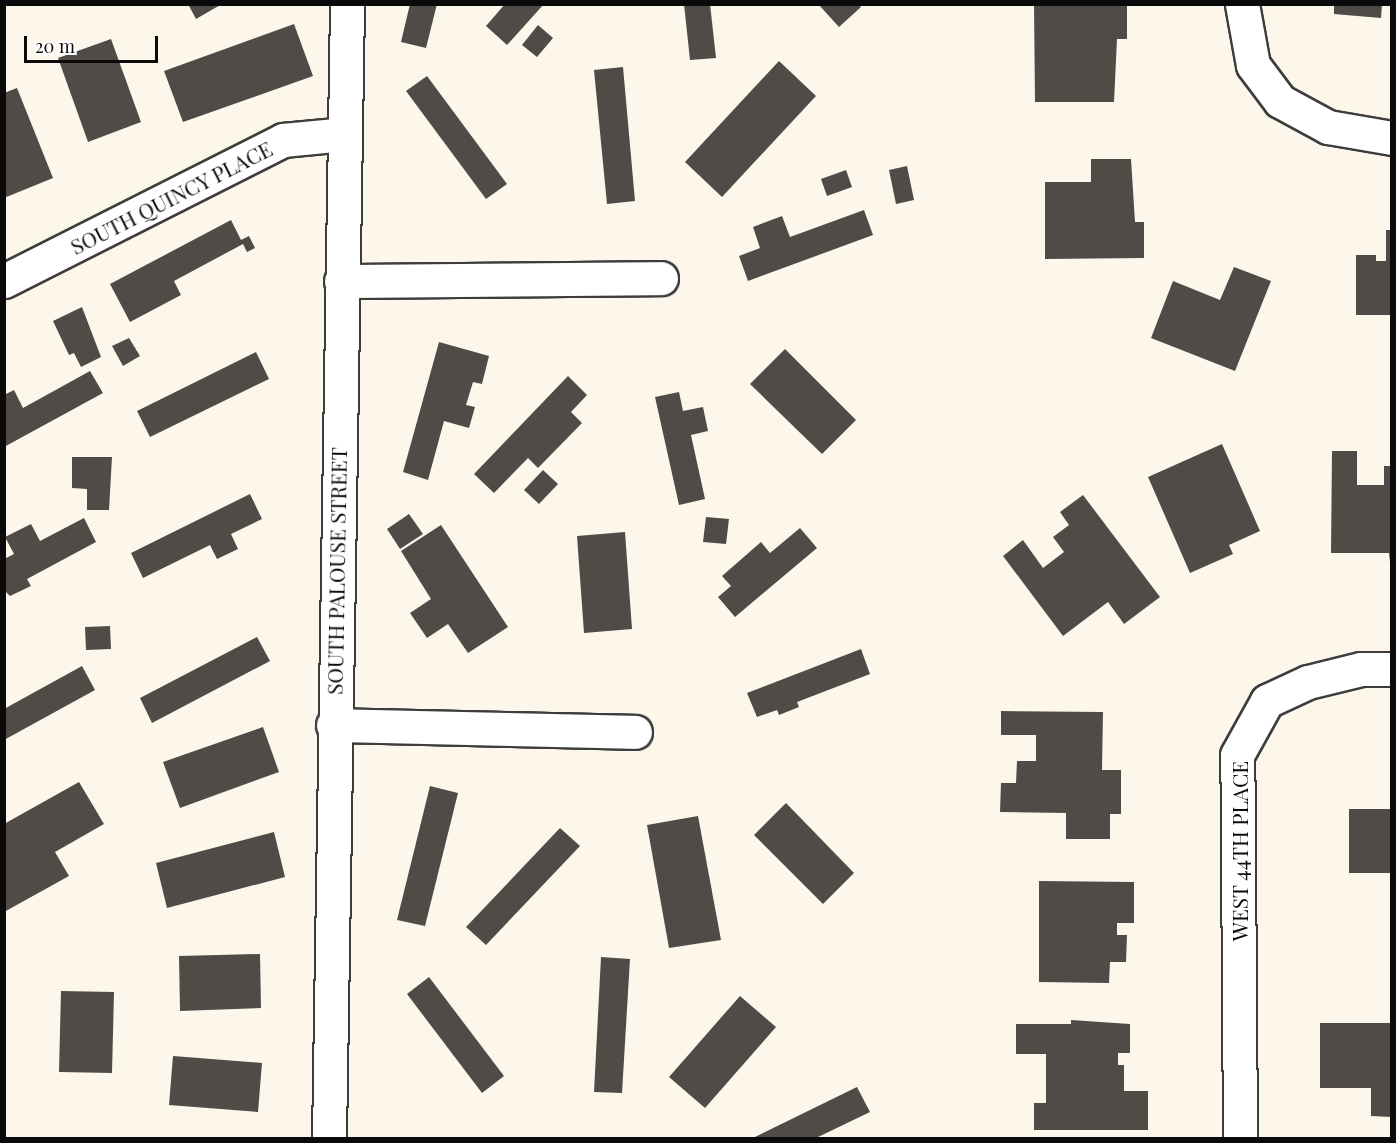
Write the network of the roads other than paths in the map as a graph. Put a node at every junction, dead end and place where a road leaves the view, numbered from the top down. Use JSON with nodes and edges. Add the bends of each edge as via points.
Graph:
{"nodes":[{"id":1,"x":347,"y":4,"type":"edge"},
{"id":2,"x":1242,"y":4,"type":"edge"},
{"id":3,"x":344,"y":134,"type":"junction"},
{"id":4,"x":1392,"y":138,"type":"edge"},
{"id":5,"x":661,"y":278,"type":"dead end"},
{"id":6,"x":4,"y":281,"type":"edge"},
{"id":7,"x":341,"y":281,"type":"junction"},
{"id":8,"x":1392,"y":669,"type":"edge"},
{"id":9,"x":333,"y":725,"type":"junction"},
{"id":10,"x":635,"y":732,"type":"dead end"},
{"id":11,"x":329,"y":1138,"type":"edge"},
{"id":12,"x":1240,"y":1138,"type":"edge"}],
"edges":[{"from":1,"to":3,"type":"street","name":"SOUTH PALOUSE STREET"},
{"from":2,"to":4,"type":"street","via":[[1253,65],[1280,101],[1328,127]]},
{"from":3,"to":6,"type":"street","name":"SOUTH QUINCY PLACE","via":[[284,140]]},
{"from":3,"to":7,"type":"street","name":"SOUTH PALOUSE STREET"},
{"from":5,"to":7,"type":"street"},
{"from":7,"to":9,"type":"street","name":"SOUTH PALOUSE STREET"},
{"from":8,"to":12,"type":"street","name":"WEST 44TH PLACE","via":[[1361,669],[1308,682],[1267,701],[1237,755]]},
{"from":9,"to":10,"type":"street"},
{"from":9,"to":11,"type":"street","name":"SOUTH PALOUSE STREET"}]}
